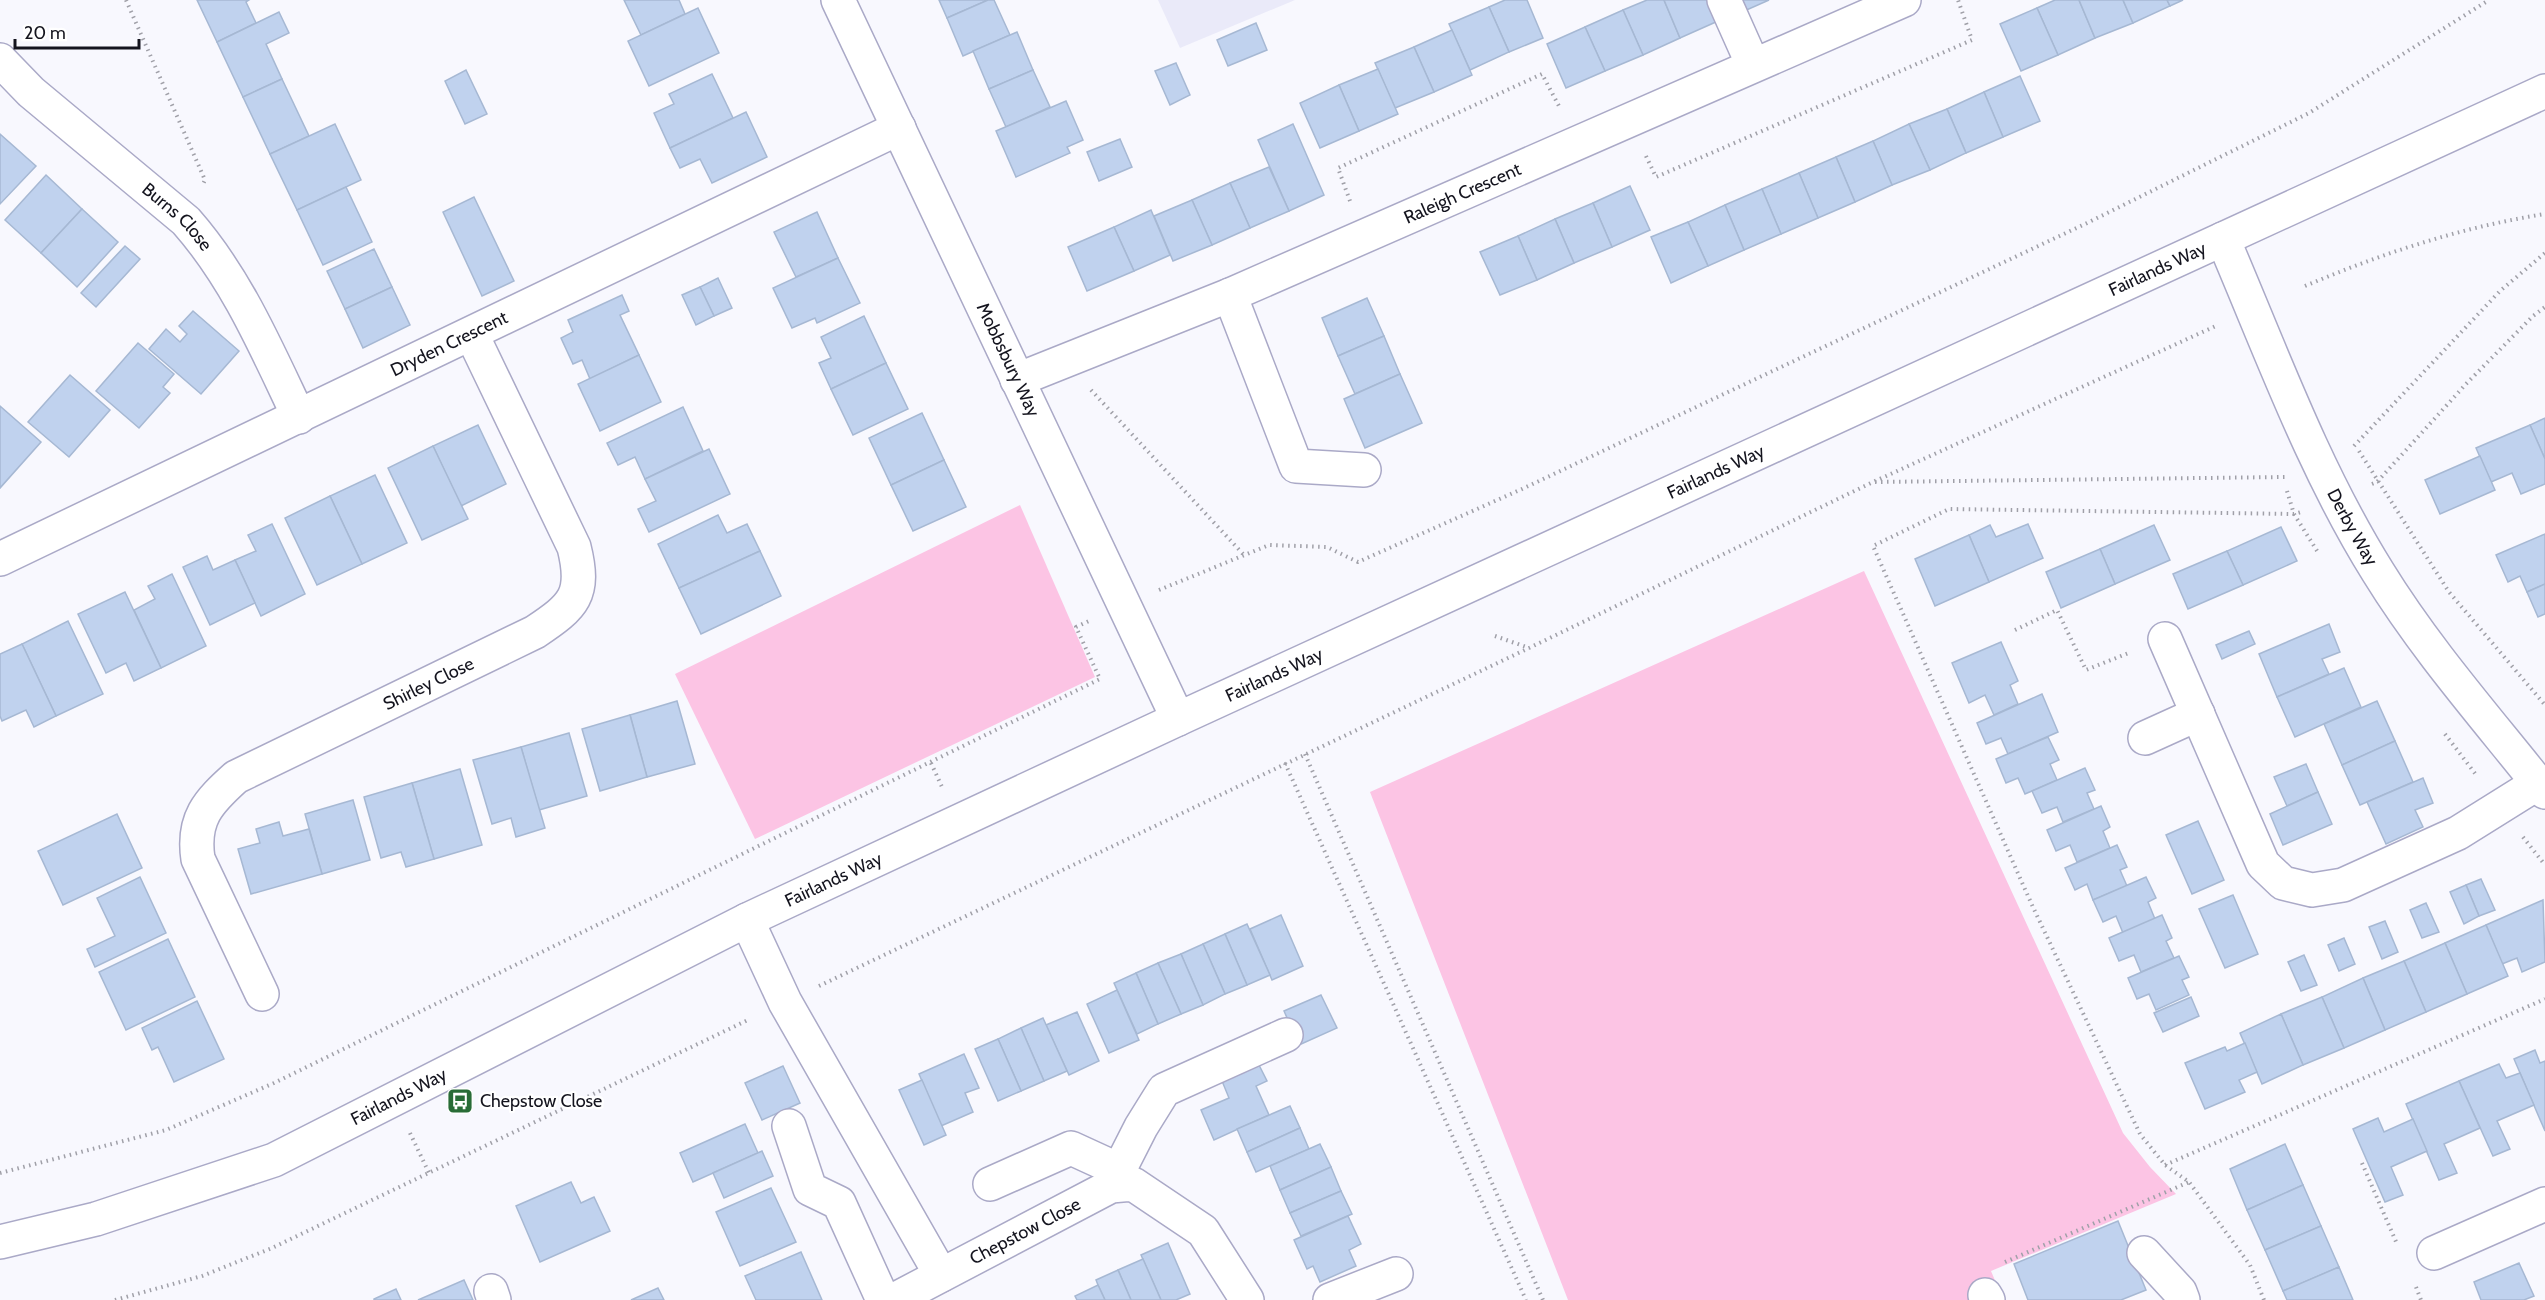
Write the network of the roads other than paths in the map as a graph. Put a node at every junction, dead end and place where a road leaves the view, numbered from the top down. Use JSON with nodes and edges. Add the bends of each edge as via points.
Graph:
{"nodes":[{"id":1,"x":838,"y":0,"type":"edge"},
{"id":2,"x":1724,"y":0,"type":"edge"},
{"id":3,"x":1904,"y":0,"type":"edge"},
{"id":4,"x":0,"y":60,"type":"edge"},
{"id":5,"x":1753,"y":65,"type":"junction"},
{"id":6,"x":2545,"y":91,"type":"edge"},
{"id":7,"x":899,"y":128,"type":"junction"},
{"id":8,"x":2223,"y":239,"type":"junction"},
{"id":9,"x":1230,"y":295,"type":"junction"},
{"id":10,"x":472,"y":334,"type":"junction"},
{"id":11,"x":1017,"y":380,"type":"junction"},
{"id":12,"x":299,"y":417,"type":"junction"},
{"id":13,"x":1364,"y":470,"type":"dead end"},
{"id":14,"x":0,"y":559,"type":"edge"},
{"id":15,"x":2165,"y":639,"type":"road end"},
{"id":16,"x":2198,"y":714,"type":"junction"},
{"id":17,"x":1178,"y":719,"type":"junction"},
{"id":18,"x":2145,"y":738,"type":"dead end"},
{"id":19,"x":2542,"y":787,"type":"edge"},
{"id":20,"x":747,"y":920,"type":"junction"},
{"id":21,"x":261,"y":994,"type":"dead end"},
{"id":22,"x":1286,"y":1035,"type":"dead end"},
{"id":23,"x":789,"y":1126,"type":"dead end"},
{"id":24,"x":1115,"y":1178,"type":"junction"},
{"id":25,"x":990,"y":1184,"type":"dead end"},
{"id":26,"x":2545,"y":1204,"type":"edge"},
{"id":27,"x":0,"y":1242,"type":"edge"},
{"id":28,"x":2145,"y":1253,"type":"dead end"},
{"id":29,"x":2434,"y":1253,"type":"dead end"},
{"id":30,"x":1396,"y":1274,"type":"dead end"},
{"id":31,"x":941,"y":1275,"type":"junction"},
{"id":32,"x":883,"y":1300,"type":"edge"},
{"id":33,"x":894,"y":1300,"type":"edge"},
{"id":34,"x":1247,"y":1300,"type":"edge"},
{"id":35,"x":1330,"y":1300,"type":"edge"},
{"id":36,"x":2183,"y":1300,"type":"edge"}],
"edges":[{"from":1,"to":7,"type":"street","name":"Mobbsbury Way"},
{"from":2,"to":5,"type":"street"},
{"from":3,"to":5,"type":"street","name":"Raleigh Crescent"},
{"from":4,"to":12,"type":"street","name":"Burns Close","via":[[31,92],[186,221],[224,268]]},
{"from":5,"to":9,"type":"street","name":"Raleigh Crescent"},
{"from":6,"to":8,"type":"street","name":"Fairlands Way"},
{"from":7,"to":10,"type":"street","name":"Dryden Crescent"},
{"from":7,"to":11,"type":"street","name":"Mobbsbury Way"},
{"from":8,"to":17,"type":"street","name":"Fairlands Way"},
{"from":8,"to":19,"type":"street","name":"Derby Way","via":[[2320,466],[2377,570],[2416,630]]},
{"from":9,"to":11,"type":"street","name":"Raleigh Crescent"},
{"from":9,"to":13,"type":"street","via":[[1296,466]]},
{"from":10,"to":12,"type":"street","name":"Dryden Crescent"},
{"from":10,"to":21,"type":"street","name":"Shirley Close","via":[[574,547],[580,573],[577,594],[562,615],[535,632],[236,777],[216,795],[200,817],[195,842],[198,859]]},
{"from":11,"to":17,"type":"street","name":"Mobbsbury Way"},
{"from":12,"to":14,"type":"street","name":"Dryden Crescent"},
{"from":15,"to":16,"type":"street","name":"Derby Way"},
{"from":16,"to":18,"type":"street"},
{"from":16,"to":19,"type":"street","name":"Derby Way","via":[[2263,864],[2283,883],[2312,890],[2343,885],[2458,833]]},
{"from":17,"to":20,"type":"street","name":"Fairlands Way"},
{"from":20,"to":27,"type":"street","name":"Fairlands Way","via":[[274,1160],[96,1219]]},
{"from":20,"to":31,"type":"street","via":[[785,1002]]},
{"from":22,"to":24,"type":"street","via":[[1164,1090]]},
{"from":23,"to":32,"type":"street","via":[[810,1189],[839,1203]]},
{"from":24,"to":25,"type":"street","via":[[1071,1148]]},
{"from":24,"to":31,"type":"street","name":"Chepstow Close"},
{"from":24,"to":34,"type":"street","via":[[1133,1184],[1203,1231]]},
{"from":26,"to":29,"type":"street"},
{"from":28,"to":36,"type":"street"},
{"from":30,"to":35,"type":"street"},
{"from":31,"to":33,"type":"street","name":"Chepstow Close"}]}
